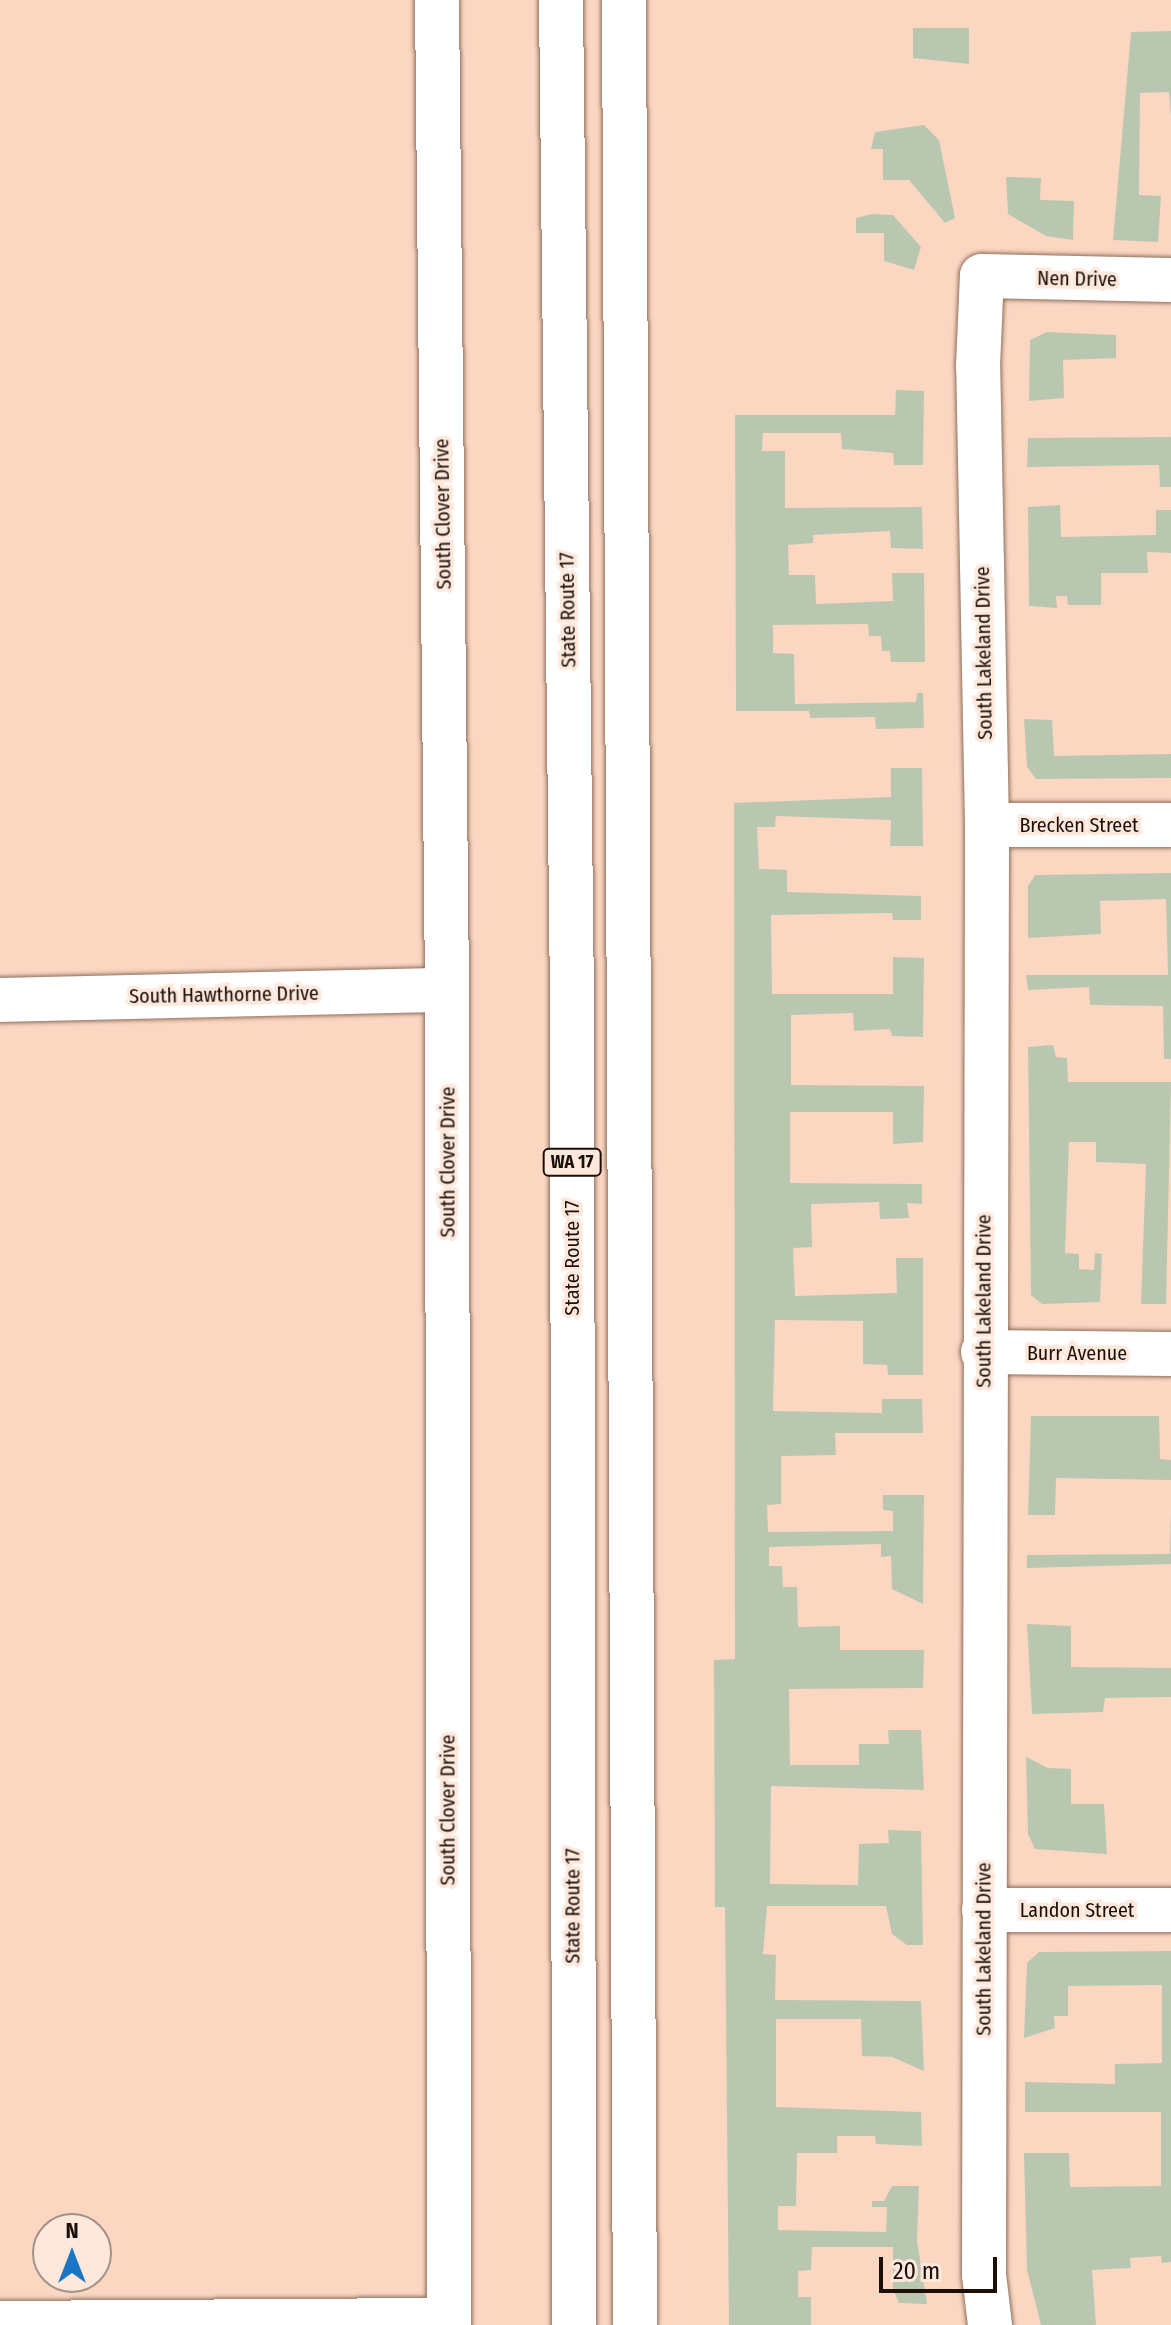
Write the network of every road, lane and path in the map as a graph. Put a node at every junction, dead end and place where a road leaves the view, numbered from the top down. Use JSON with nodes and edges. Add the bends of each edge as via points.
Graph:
{"nodes":[{"id":1,"x":437,"y":0,"type":"edge"},
{"id":2,"x":561,"y":0,"type":"edge"},
{"id":3,"x":624,"y":0,"type":"edge"},
{"id":4,"x":982,"y":276,"type":"joint"},
{"id":5,"x":1171,"y":280,"type":"edge"},
{"id":6,"x":987,"y":825,"type":"junction"},
{"id":7,"x":1171,"y":825,"type":"edge"},
{"id":8,"x":447,"y":990,"type":"junction"},
{"id":9,"x":0,"y":1000,"type":"edge"},
{"id":10,"x":983,"y":1352,"type":"junction"},
{"id":11,"x":1171,"y":1354,"type":"edge"},
{"id":12,"x":984,"y":1910,"type":"junction"},
{"id":13,"x":1171,"y":1910,"type":"edge"},
{"id":14,"x":449,"y":2322,"type":"edge"},
{"id":15,"x":0,"y":2323,"type":"edge"},
{"id":16,"x":574,"y":2325,"type":"edge"},
{"id":17,"x":635,"y":2325,"type":"edge"},
{"id":18,"x":990,"y":2325,"type":"edge"}],
"edges":[{"from":1,"to":8,"type":"main road","name":"South Clover Drive"},
{"from":2,"to":16,"type":"main road","name":"State Route 17","number":"WA 17","via":[[572,1000]]},
{"from":3,"to":17,"type":"main road","number":"WA 17"},
{"from":4,"to":5,"type":"main road","name":"Nen Drive"},
{"from":4,"to":6,"type":"main road","name":"South Lakeland Drive","via":[[978,366]]},
{"from":6,"to":7,"type":"main road","name":"Brecken Street"},
{"from":6,"to":10,"type":"main road","name":"South Lakeland Drive"},
{"from":8,"to":9,"type":"main road","name":"South Hawthorne Drive"},
{"from":8,"to":14,"type":"main road","name":"South Clover Drive"},
{"from":10,"to":11,"type":"main road","name":"Burr Avenue"},
{"from":10,"to":12,"type":"main road","name":"South Lakeland Drive"},
{"from":12,"to":13,"type":"main road","name":"Landon Street"},
{"from":12,"to":18,"type":"main road","name":"South Lakeland Drive","via":[[984,2275]]},
{"from":14,"to":15,"type":"main road"}]}
